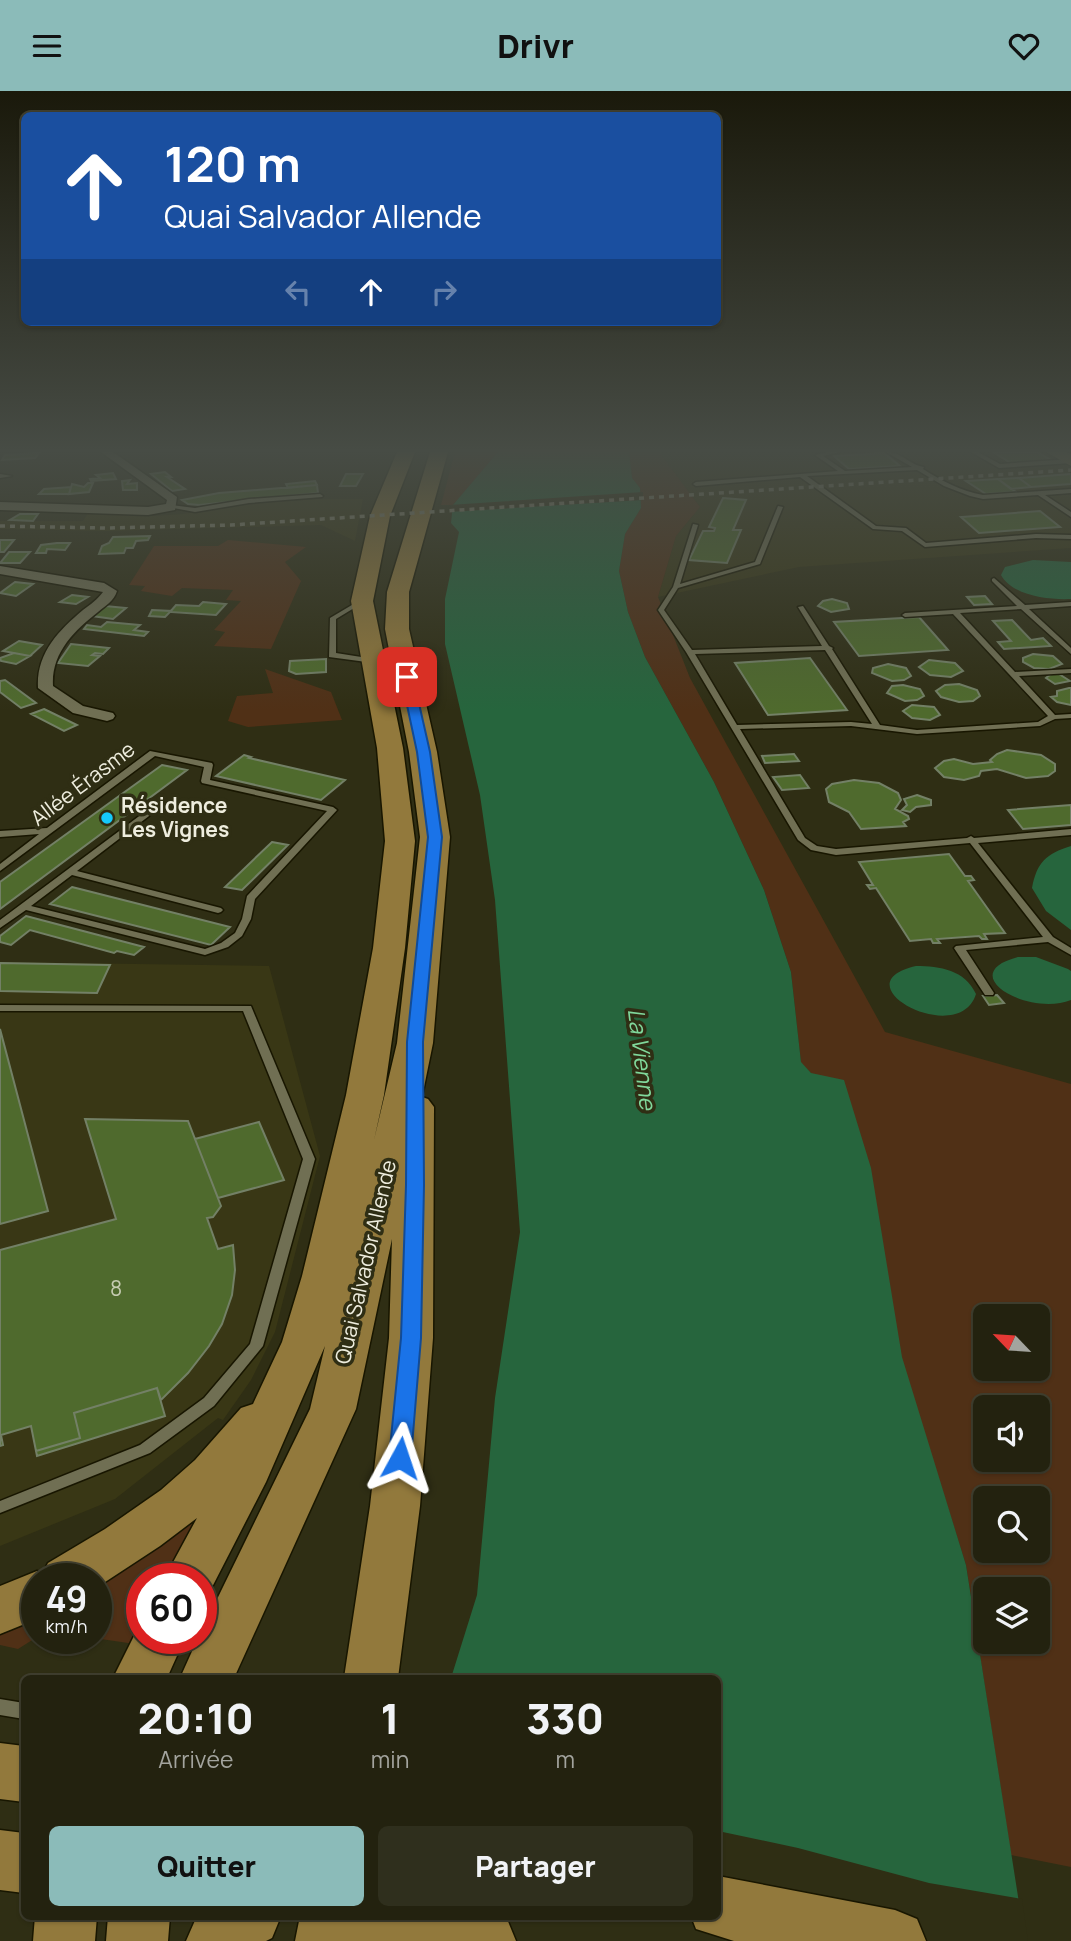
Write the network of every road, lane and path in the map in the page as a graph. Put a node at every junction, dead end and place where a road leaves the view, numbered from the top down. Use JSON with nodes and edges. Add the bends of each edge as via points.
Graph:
{"nodes":[{"id":1,"x":375,"y":538,"type":"edge"},
{"id":2,"x":414,"y":538,"type":"edge"},
{"id":3,"x":691,"y":538,"type":"edge"},
{"id":4,"x":768,"y":538,"type":"edge"},
{"id":5,"x":916,"y":538,"type":"edge"},
{"id":6,"x":1007,"y":538,"type":"edge"},
{"id":7,"x":0,"y":570,"type":"edge"},
{"id":8,"x":994,"y":580,"type":"dead end"},
{"id":9,"x":676,"y":587,"type":"junction"},
{"id":10,"x":362,"y":601,"type":"junction"},
{"id":11,"x":1071,"y":604,"type":"edge"},
{"id":12,"x":1022,"y":606,"type":"junction"},
{"id":13,"x":801,"y":607,"type":"dead end"},
{"id":14,"x":955,"y":612,"type":"junction"},
{"id":15,"x":905,"y":615,"type":"dead end"},
{"id":16,"x":828,"y":648,"type":"junction"},
{"id":17,"x":690,"y":652,"type":"junction"},
{"id":18,"x":1071,"y":652,"type":"edge"},
{"id":19,"x":374,"y":661,"type":"junction"},
{"id":20,"x":1071,"y":671,"type":"edge"},
{"id":21,"x":1013,"y":674,"type":"junction"},
{"id":22,"x":107,"y":716,"type":"dead end"},
{"id":23,"x":1071,"y":716,"type":"edge"},
{"id":24,"x":1053,"y":717,"type":"junction"},
{"id":25,"x":877,"y":726,"type":"junction"},
{"id":26,"x":737,"y":727,"type":"junction"},
{"id":27,"x":146,"y":814,"type":"dead end"},
{"id":28,"x":50,"y":831,"type":"junction"},
{"id":29,"x":1071,"y":832,"type":"edge"},
{"id":30,"x":0,"y":834,"type":"edge"},
{"id":31,"x":971,"y":839,"type":"junction"},
{"id":32,"x":0,"y":868,"type":"edge"},
{"id":33,"x":71,"y":872,"type":"junction"},
{"id":34,"x":24,"y":907,"type":"junction"},
{"id":35,"x":218,"y":910,"type":"dead end"},
{"id":36,"x":0,"y":925,"type":"edge"},
{"id":37,"x":1050,"y":939,"type":"junction"},
{"id":38,"x":1071,"y":952,"type":"edge"},
{"id":39,"x":989,"y":993,"type":"dead end"},
{"id":40,"x":0,"y":1008,"type":"edge"},
{"id":41,"x":415,"y":1042,"type":"junction"},
{"id":42,"x":281,"y":1394,"type":"junction"},
{"id":43,"x":0,"y":1507,"type":"edge"},
{"id":44,"x":94,"y":1563,"type":"edge"},
{"id":45,"x":199,"y":1563,"type":"edge"},
{"id":46,"x":21,"y":1601,"type":"edge"},
{"id":47,"x":0,"y":1611,"type":"edge"},
{"id":48,"x":151,"y":1654,"type":"edge"},
{"id":49,"x":141,"y":1675,"type":"edge"},
{"id":50,"x":208,"y":1675,"type":"edge"},
{"id":51,"x":371,"y":1675,"type":"edge"},
{"id":52,"x":0,"y":1707,"type":"edge"},
{"id":53,"x":21,"y":1710,"type":"edge"},
{"id":54,"x":0,"y":1771,"type":"edge"},
{"id":55,"x":21,"y":1774,"type":"edge"},
{"id":56,"x":0,"y":1860,"type":"edge"},
{"id":57,"x":21,"y":1863,"type":"edge"},
{"id":58,"x":721,"y":1908,"type":"edge"},
{"id":59,"x":66,"y":1920,"type":"edge"},
{"id":60,"x":139,"y":1920,"type":"edge"},
{"id":61,"x":330,"y":1920,"type":"edge"},
{"id":62,"x":371,"y":1920,"type":"edge"},
{"id":63,"x":64,"y":1941,"type":"edge"},
{"id":64,"x":137,"y":1941,"type":"edge"},
{"id":65,"x":326,"y":1941,"type":"edge"},
{"id":66,"x":485,"y":1941,"type":"edge"},
{"id":67,"x":895,"y":1941,"type":"edge"}],
"edges":[{"from":1,"to":10,"type":"main road","name":"Quai Salvador Allende"},
{"from":2,"to":41,"type":"main road","name":"Quai Salvador Allende","via":[[398,592],[397,629],[424,752],[435,837]]},
{"from":3,"to":9,"type":"lane"},
{"from":4,"to":9,"type":"lane","via":[[758,563]]},
{"from":5,"to":6,"type":"lane","via":[[925,545]]},
{"from":7,"to":22,"type":"street","via":[[110,591],[77,622],[48,660],[44,677],[46,688],[78,710]]},
{"from":8,"to":12,"type":"lane"},
{"from":9,"to":17,"type":"lane","via":[[661,610]]},
{"from":10,"to":19,"type":"main road","name":"Quai Salvador Allende"},
{"from":10,"to":19,"type":"lane","via":[[333,618],[332,655]]},
{"from":11,"to":12,"type":"lane"},
{"from":12,"to":14,"type":"lane"},
{"from":12,"to":18,"type":"lane"},
{"from":13,"to":16,"type":"lane"},
{"from":14,"to":15,"type":"lane"},
{"from":14,"to":21,"type":"lane"},
{"from":16,"to":17,"type":"lane"},
{"from":16,"to":25,"type":"lane"},
{"from":17,"to":26,"type":"lane"},
{"from":19,"to":42,"type":"main road","name":"Quai Salvador Allende","via":[[400,841],[388,948],[365,1095],[323,1276],[304,1342]]},
{"from":20,"to":21,"type":"lane"},
{"from":21,"to":24,"type":"lane"},
{"from":23,"to":24,"type":"lane"},
{"from":24,"to":25,"type":"lane","via":[[1040,724],[917,732]]},
{"from":25,"to":26,"type":"lane"},
{"from":26,"to":31,"type":"lane","via":[[802,840],[814,848],[836,852]]},
{"from":27,"to":33,"type":"lane"},
{"from":28,"to":30,"type":"lane"},
{"from":28,"to":32,"type":"lane","name":"Allée Érasme"},
{"from":28,"to":34,"type":"lane","name":"Allée Érasme","via":[[153,753],[209,765],[205,781],[333,810],[250,898],[249,916],[234,940],[220,949],[205,952]]},
{"from":29,"to":31,"type":"lane"},
{"from":31,"to":37,"type":"lane"},
{"from":33,"to":34,"type":"lane"},
{"from":33,"to":35,"type":"lane"},
{"from":34,"to":36,"type":"lane"},
{"from":37,"to":38,"type":"lane"},
{"from":37,"to":39,"type":"lane","via":[[959,948]]},
{"from":40,"to":43,"type":"lane","via":[[247,1008],[309,1159],[256,1346],[209,1402],[145,1449]]},
{"from":41,"to":50,"type":"main road","name":"Quai Salvador Allende","via":[[333,1409]]},
{"from":41,"to":51,"type":"main road","via":[[411,1338],[395,1506]]},
{"from":42,"to":44,"type":"main road","via":[[211,1474],[168,1512]]},
{"from":42,"to":45,"type":"main road","name":"Quai Salvador Allende","via":[[242,1482]]},
{"from":46,"to":47,"type":"main road"},
{"from":48,"to":49,"type":"main road"},
{"from":52,"to":53,"type":"lane"},
{"from":54,"to":55,"type":"main road"},
{"from":56,"to":57,"type":"main road"},
{"from":58,"to":67,"type":"main road"},
{"from":59,"to":63,"type":"main road"},
{"from":60,"to":64,"type":"main road"},
{"from":61,"to":65,"type":"main road"},
{"from":62,"to":66,"type":"main road"}]}
